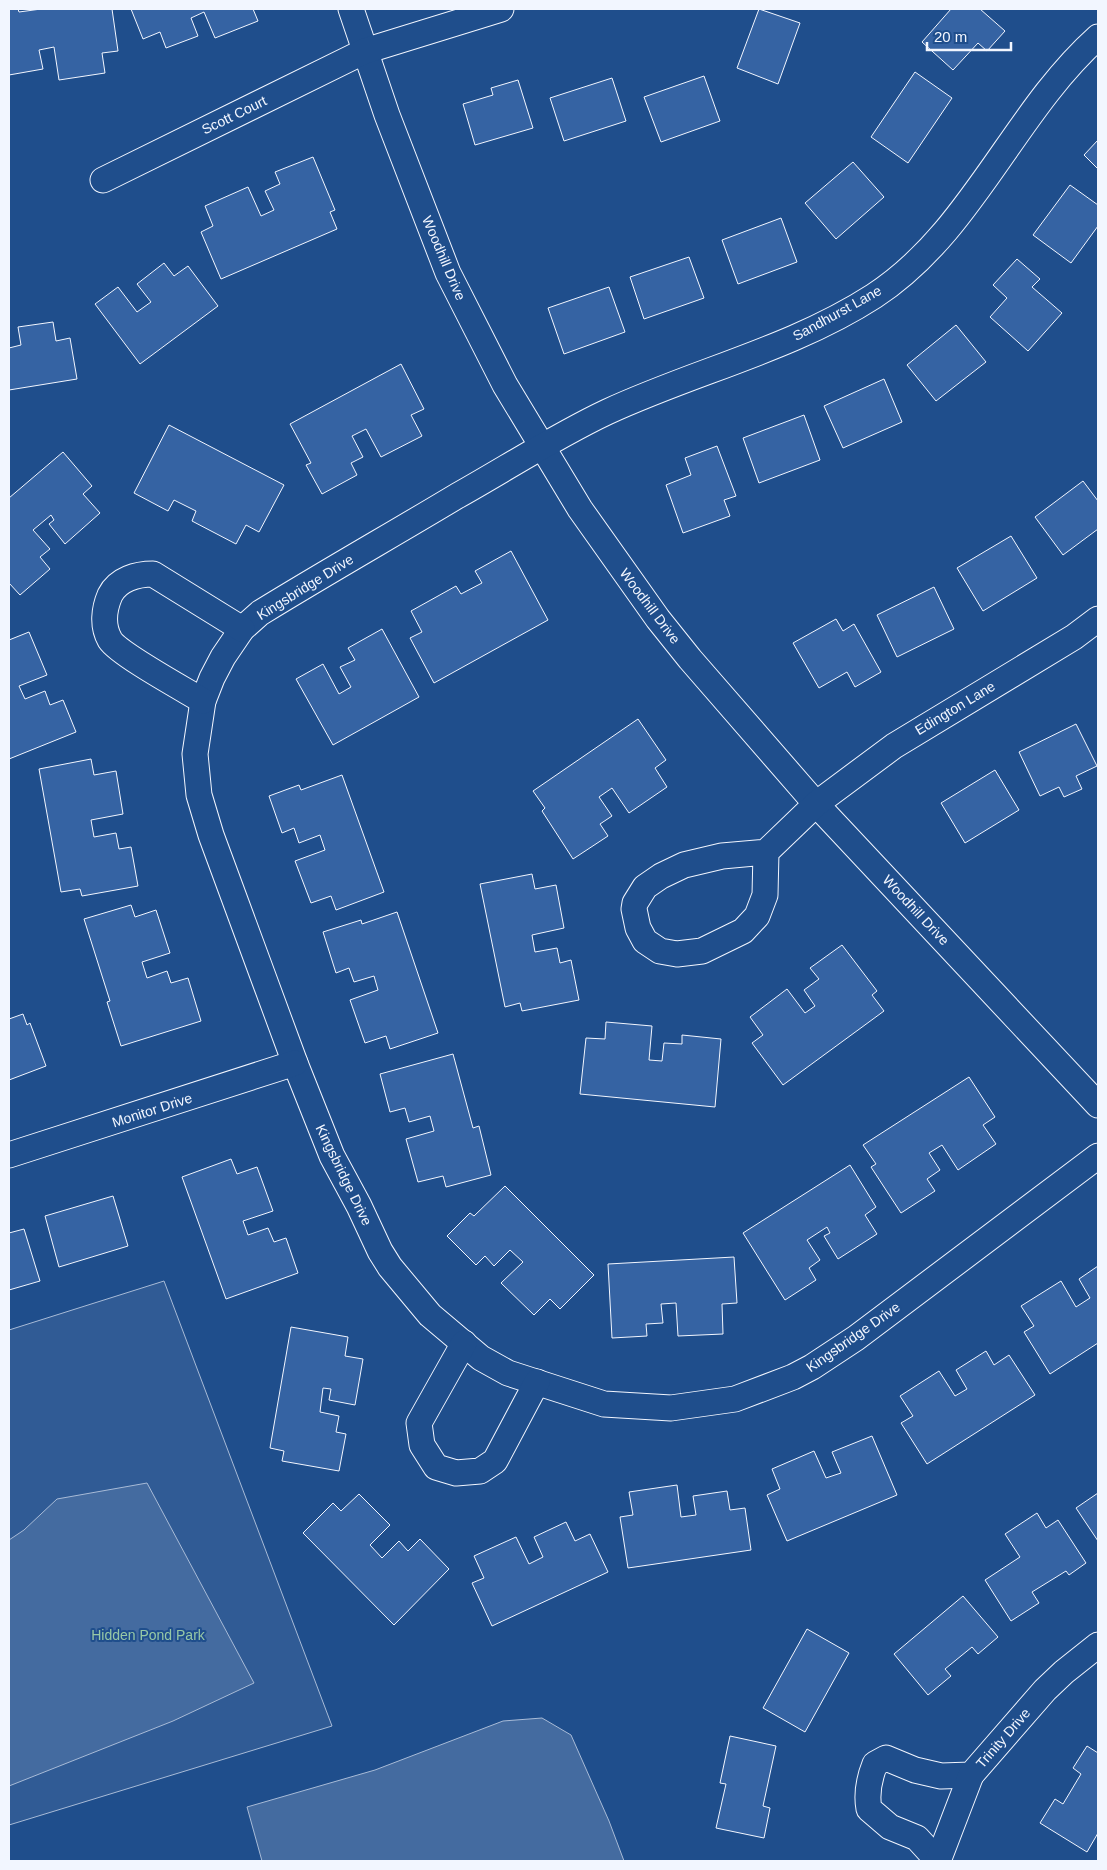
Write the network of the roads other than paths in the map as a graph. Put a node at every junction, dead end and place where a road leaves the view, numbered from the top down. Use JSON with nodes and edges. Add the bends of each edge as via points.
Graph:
{"nodes":[{"id":1,"x":351,"y":9,"type":"edge"},
{"id":2,"x":501,"y":9,"type":"edge"},
{"id":3,"x":1098,"y":37,"type":"edge"},
{"id":4,"x":365,"y":51,"type":"junction"},
{"id":5,"x":103,"y":180,"type":"dead end"},
{"id":6,"x":542,"y":447,"type":"junction"},
{"id":7,"x":1098,"y":619,"type":"edge"},
{"id":8,"x":242,"y":629,"type":"junction"},
{"id":9,"x":203,"y":701,"type":"junction"},
{"id":10,"x":816,"y":804,"type":"junction"},
{"id":11,"x":766,"y":852,"type":"junction"},
{"id":12,"x":295,"y":1063,"type":"junction"},
{"id":13,"x":1098,"y":1105,"type":"edge"},
{"id":14,"x":9,"y":1155,"type":"edge"},
{"id":15,"x":1098,"y":1156,"type":"edge"},
{"id":16,"x":464,"y":1343,"type":"junction"},
{"id":17,"x":537,"y":1382,"type":"junction"},
{"id":18,"x":1098,"y":1645,"type":"edge"},
{"id":19,"x":971,"y":1775,"type":"junction"},
{"id":20,"x":938,"y":1861,"type":"edge"}],
"edges":[{"from":1,"to":4,"type":"street","name":"Woodhill Drive"},
{"from":2,"to":4,"type":"street","name":"Scott Court"},
{"from":3,"to":6,"type":"street","name":"Sandhurst Lane","via":[[1062,75],[938,240],[908,270],[875,295],[809,332],[626,404]]},
{"from":4,"to":5,"type":"street","name":"Scott Court"},
{"from":4,"to":6,"type":"street","name":"Woodhill Drive","via":[[448,273],[505,385]]},
{"from":6,"to":8,"type":"street","name":"Kingsbridge Drive","via":[[288,596],[260,613]]},
{"from":6,"to":10,"type":"street","name":"Woodhill Drive","via":[[580,509],[658,620]]},
{"from":7,"to":10,"type":"street","name":"Edington Lane","via":[[1074,637],[916,732]]},
{"from":8,"to":9,"type":"street","name":"Kingsbridge Drive","via":[[215,671]]},
{"from":8,"to":9,"type":"street","via":[[153,574],[130,578],[111,594],[104,622],[110,640],[142,664]]},
{"from":9,"to":12,"type":"street","name":"Kingsbridge Drive","via":[[195,754],[199,795],[211,836]]},
{"from":10,"to":11,"type":"street","name":"Edington Lane"},
{"from":10,"to":13,"type":"street","name":"Woodhill Drive"},
{"from":11,"to":11,"type":"street","via":[[722,856],[684,865],[645,887],[634,909],[645,941],[660,951],[677,954],[702,951],[744,931],[757,916],[765,895]]},
{"from":12,"to":14,"type":"street","name":"Monitor Drive"},
{"from":12,"to":16,"type":"street","name":"Kingsbridge Drive","via":[[332,1156],[380,1251],[430,1315]]},
{"from":15,"to":17,"type":"street","name":"Kingsbridge Drive","via":[[856,1338],[794,1377],[734,1399],[671,1408],[604,1404]]},
{"from":16,"to":17,"type":"street","name":"Kingsbridge Drive","via":[[508,1373]]},
{"from":16,"to":17,"type":"street","via":[[419,1424],[422,1445],[436,1467],[456,1473],[480,1471],[495,1460]]},
{"from":18,"to":19,"type":"street","name":"Trinity Drive","via":[[1045,1690]]},
{"from":19,"to":20,"type":"street"},
{"from":19,"to":20,"type":"street","name":"Trinity Drive","via":[[942,1776],[915,1770],[886,1758],[875,1764],[870,1775],[869,1809],[890,1827],[917,1838]]}]}
